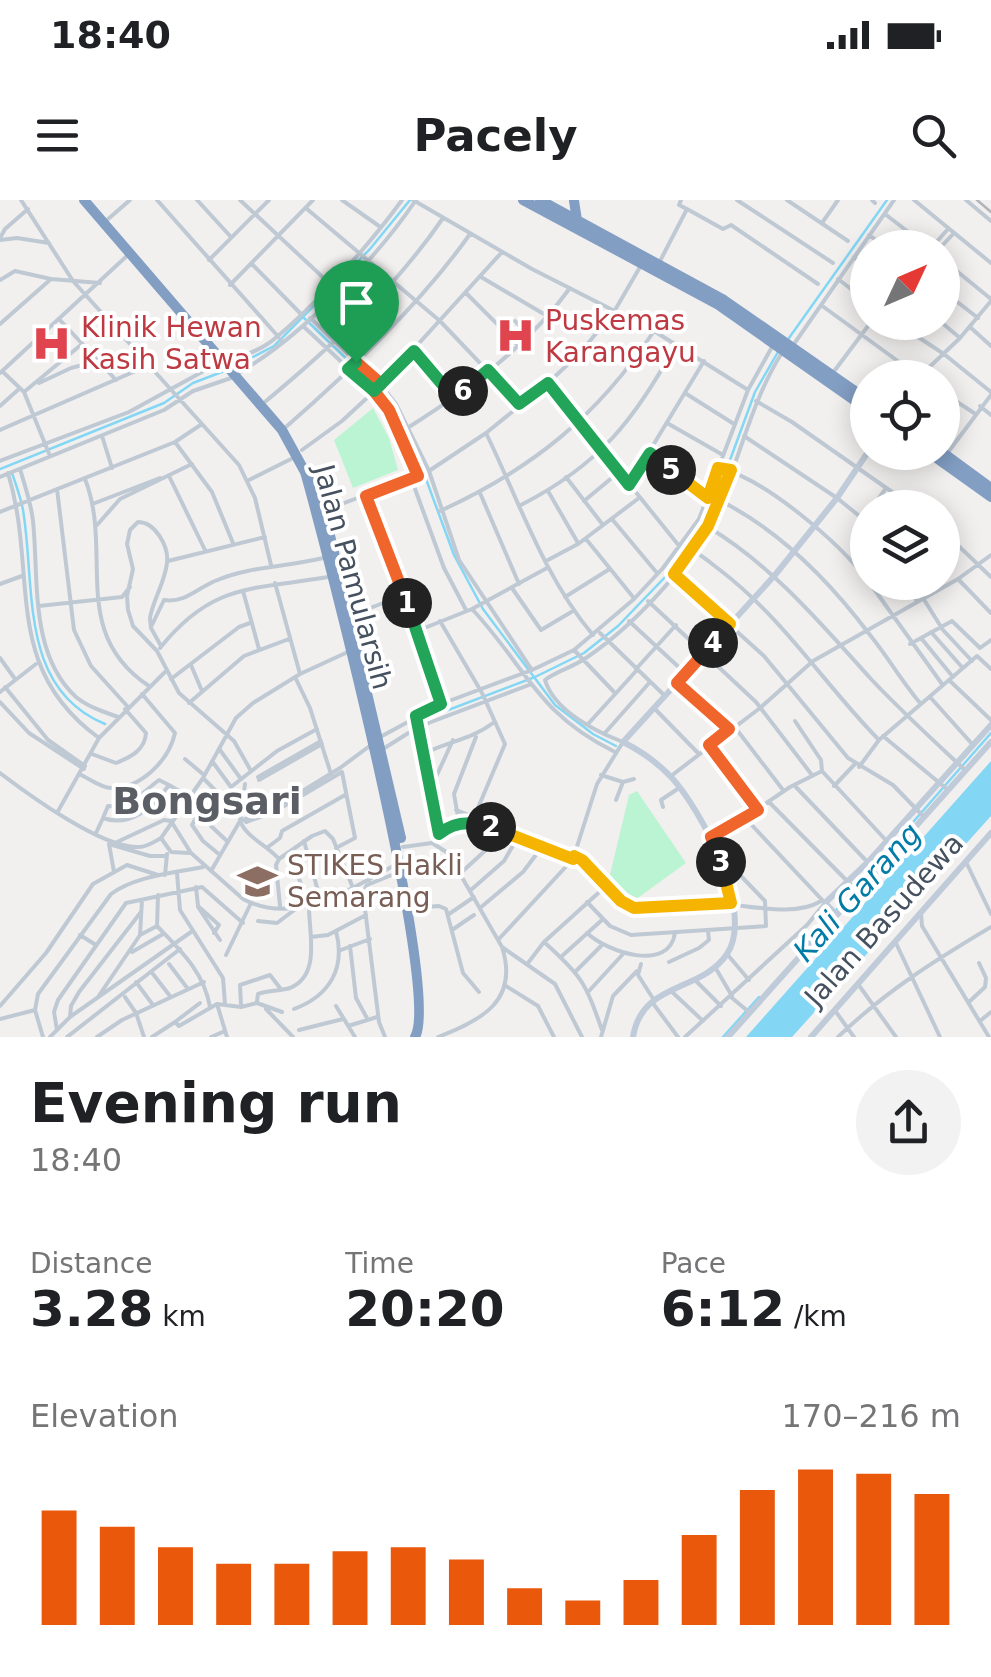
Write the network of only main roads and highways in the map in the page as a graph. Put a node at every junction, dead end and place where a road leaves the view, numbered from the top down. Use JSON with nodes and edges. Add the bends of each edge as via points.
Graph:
{"nodes":[{"id":1,"x":88,"y":200,"type":"edge"},
{"id":2,"x":523,"y":200,"type":"edge"},
{"id":3,"x":540,"y":200,"type":"edge"},
{"id":4,"x":571,"y":200,"type":"edge"},
{"id":5,"x":563,"y":216,"type":"junction"},
{"id":6,"x":130,"y":253,"type":"junction"},
{"id":7,"x":783,"y":345,"type":"junction"},
{"id":8,"x":850,"y":387,"type":"edge"},
{"id":9,"x":850,"y":396,"type":"edge"},
{"id":10,"x":268,"y":407,"type":"junction"},
{"id":11,"x":300,"y":453,"type":"junction"},
{"id":12,"x":960,"y":466,"type":"edge"},
{"id":13,"x":953,"y":470,"type":"edge"},
{"id":14,"x":991,"y":488,"type":"edge"},
{"id":15,"x":991,"y":497,"type":"edge"},
{"id":16,"x":346,"y":617,"type":"junction"},
{"id":17,"x":377,"y":746,"type":"junction"},
{"id":18,"x":419,"y":1037,"type":"edge"}],
"edges":[{"from":1,"to":6,"type":"highway","name":"Jalan Pamularsih"},
{"from":1,"to":6,"type":"highway","name":"Jalan Pamularsih"},
{"from":2,"to":5,"type":"highway"},
{"from":3,"to":5,"type":"highway"},
{"from":4,"to":5,"type":"highway"},
{"from":4,"to":5,"type":"highway"},
{"from":5,"to":7,"type":"highway"},
{"from":5,"to":7,"type":"highway","via":[[724,300]]},
{"from":6,"to":10,"type":"highway","name":"Jalan Pamularsih"},
{"from":7,"to":8,"type":"highway"},
{"from":7,"to":9,"type":"highway"},
{"from":10,"to":11,"type":"highway","name":"Jalan Pamularsih"},
{"from":10,"to":11,"type":"highway","name":"Jalan Pamularsih"},
{"from":11,"to":16,"type":"highway","name":"Jalan Pamularsih"},
{"from":11,"to":16,"type":"highway","name":"Jalan Pamularsih","via":[[324,510]]},
{"from":12,"to":14,"type":"highway"},
{"from":13,"to":15,"type":"highway"},
{"from":16,"to":17,"type":"highway","name":"Jalan Pamularsih"},
{"from":17,"to":18,"type":"highway","name":"Jalan Pamularsih","via":[[400,867]]},
{"from":17,"to":18,"type":"highway","name":"Jalan Pamularsih","via":[[403,846],[424,983],[426,1022]]}]}
